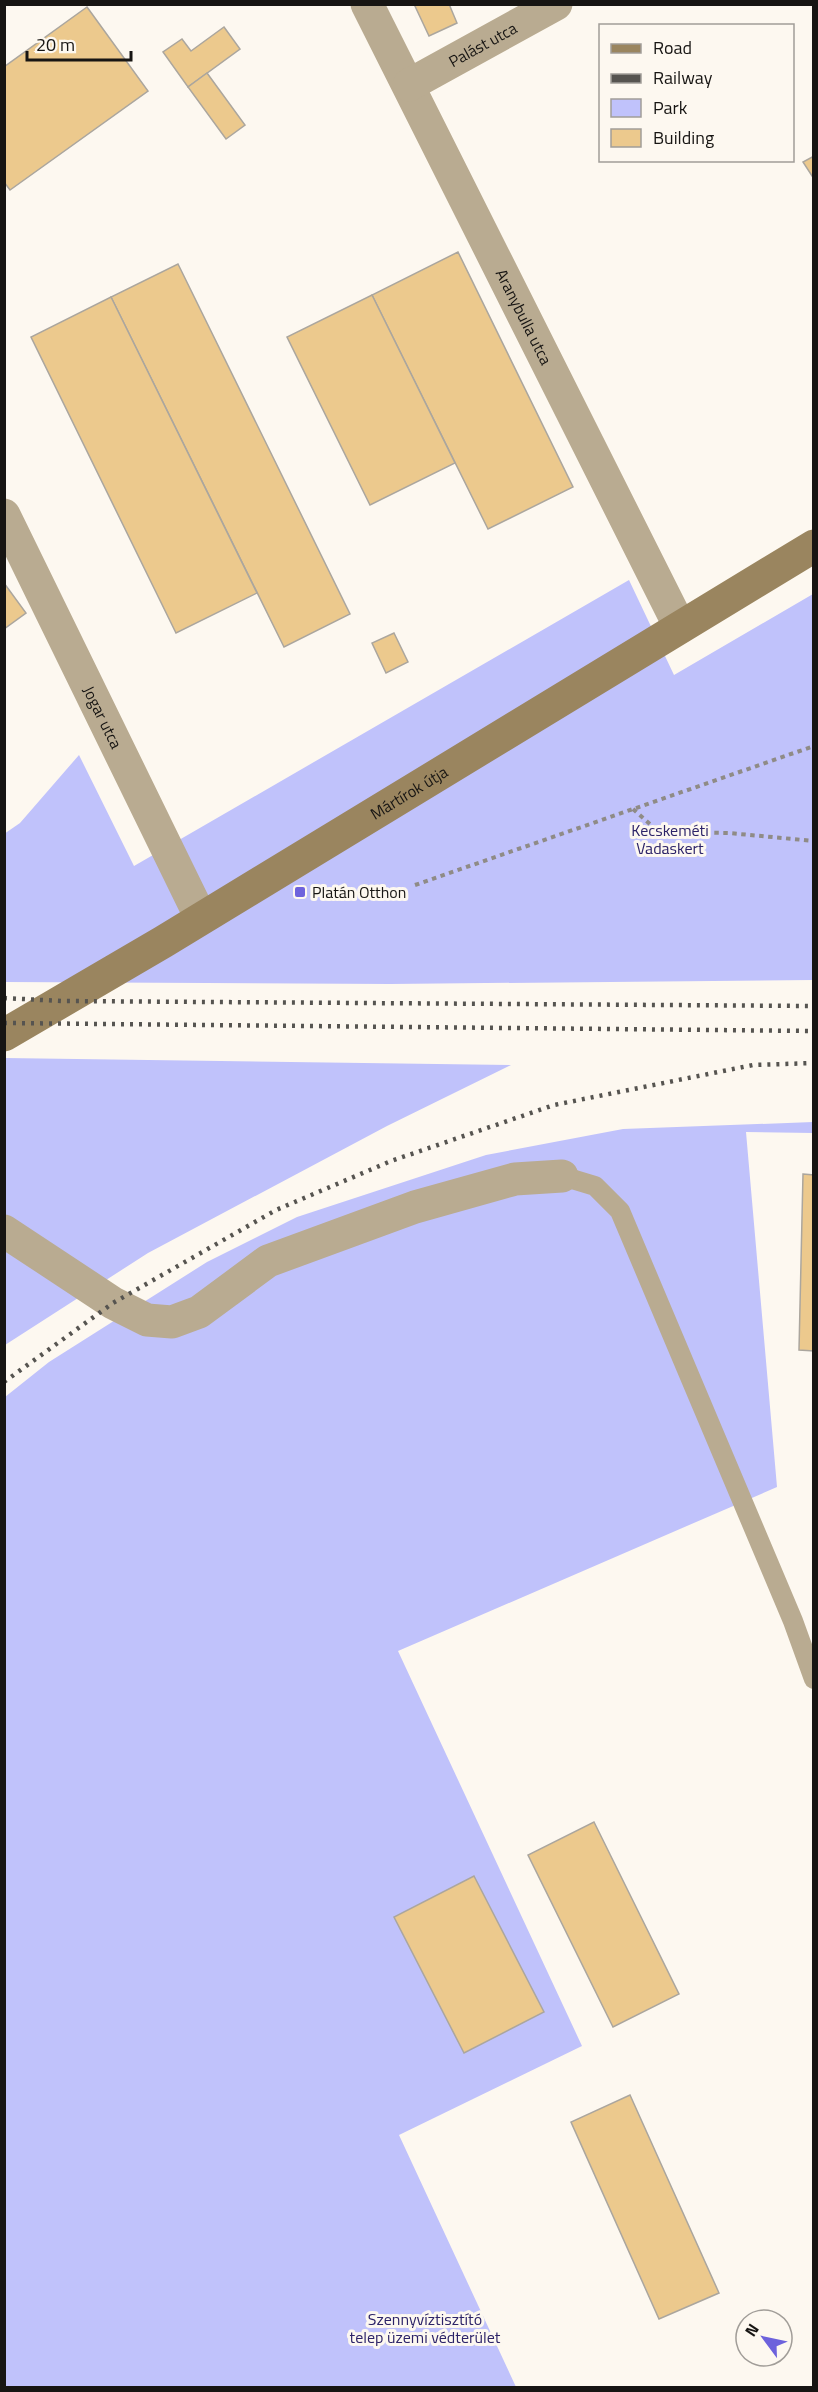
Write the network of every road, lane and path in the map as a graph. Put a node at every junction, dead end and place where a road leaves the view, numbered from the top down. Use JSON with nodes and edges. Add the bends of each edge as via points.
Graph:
{"nodes":[{"id":1,"x":367,"y":4,"type":"edge"},
{"id":2,"x":556,"y":4,"type":"edge"},
{"id":3,"x":409,"y":85,"type":"junction"},
{"id":4,"x":4,"y":515,"type":"edge"},
{"id":5,"x":813,"y":546,"type":"edge"},
{"id":6,"x":680,"y":627,"type":"junction"},
{"id":7,"x":813,"y":746,"type":"edge"},
{"id":8,"x":633,"y":809,"type":"junction"},
{"id":9,"x":813,"y":841,"type":"edge"},
{"id":10,"x":415,"y":885,"type":"dead end"},
{"id":11,"x":201,"y":918,"type":"junction"},
{"id":12,"x":4,"y":1035,"type":"edge"},
{"id":13,"x":562,"y":1176,"type":"joint"},
{"id":14,"x":4,"y":1231,"type":"edge"},
{"id":15,"x":813,"y":1679,"type":"edge"}],
"edges":[{"from":1,"to":3,"type":"street","name":"Aranybulla utca"},
{"from":2,"to":3,"type":"street","name":"Palást utca"},
{"from":3,"to":6,"type":"street","name":"Aranybulla utca"},
{"from":4,"to":11,"type":"street","name":"Jogar utca"},
{"from":5,"to":6,"type":"street","name":"Mártírok útja"},
{"from":6,"to":11,"type":"street","name":"Mártírok útja"},
{"from":7,"to":8,"type":"path"},
{"from":8,"to":9,"type":"path","via":[[659,832],[729,833]]},
{"from":8,"to":10,"type":"path"},
{"from":11,"to":12,"type":"street","name":"Mártírok útja"},
{"from":13,"to":14,"type":"street","via":[[515,1179],[415,1207],[268,1261],[199,1312],[172,1322],[147,1320],[112,1302]]},
{"from":13,"to":15,"type":"lane","via":[[595,1186],[620,1211],[793,1621]]}]}
